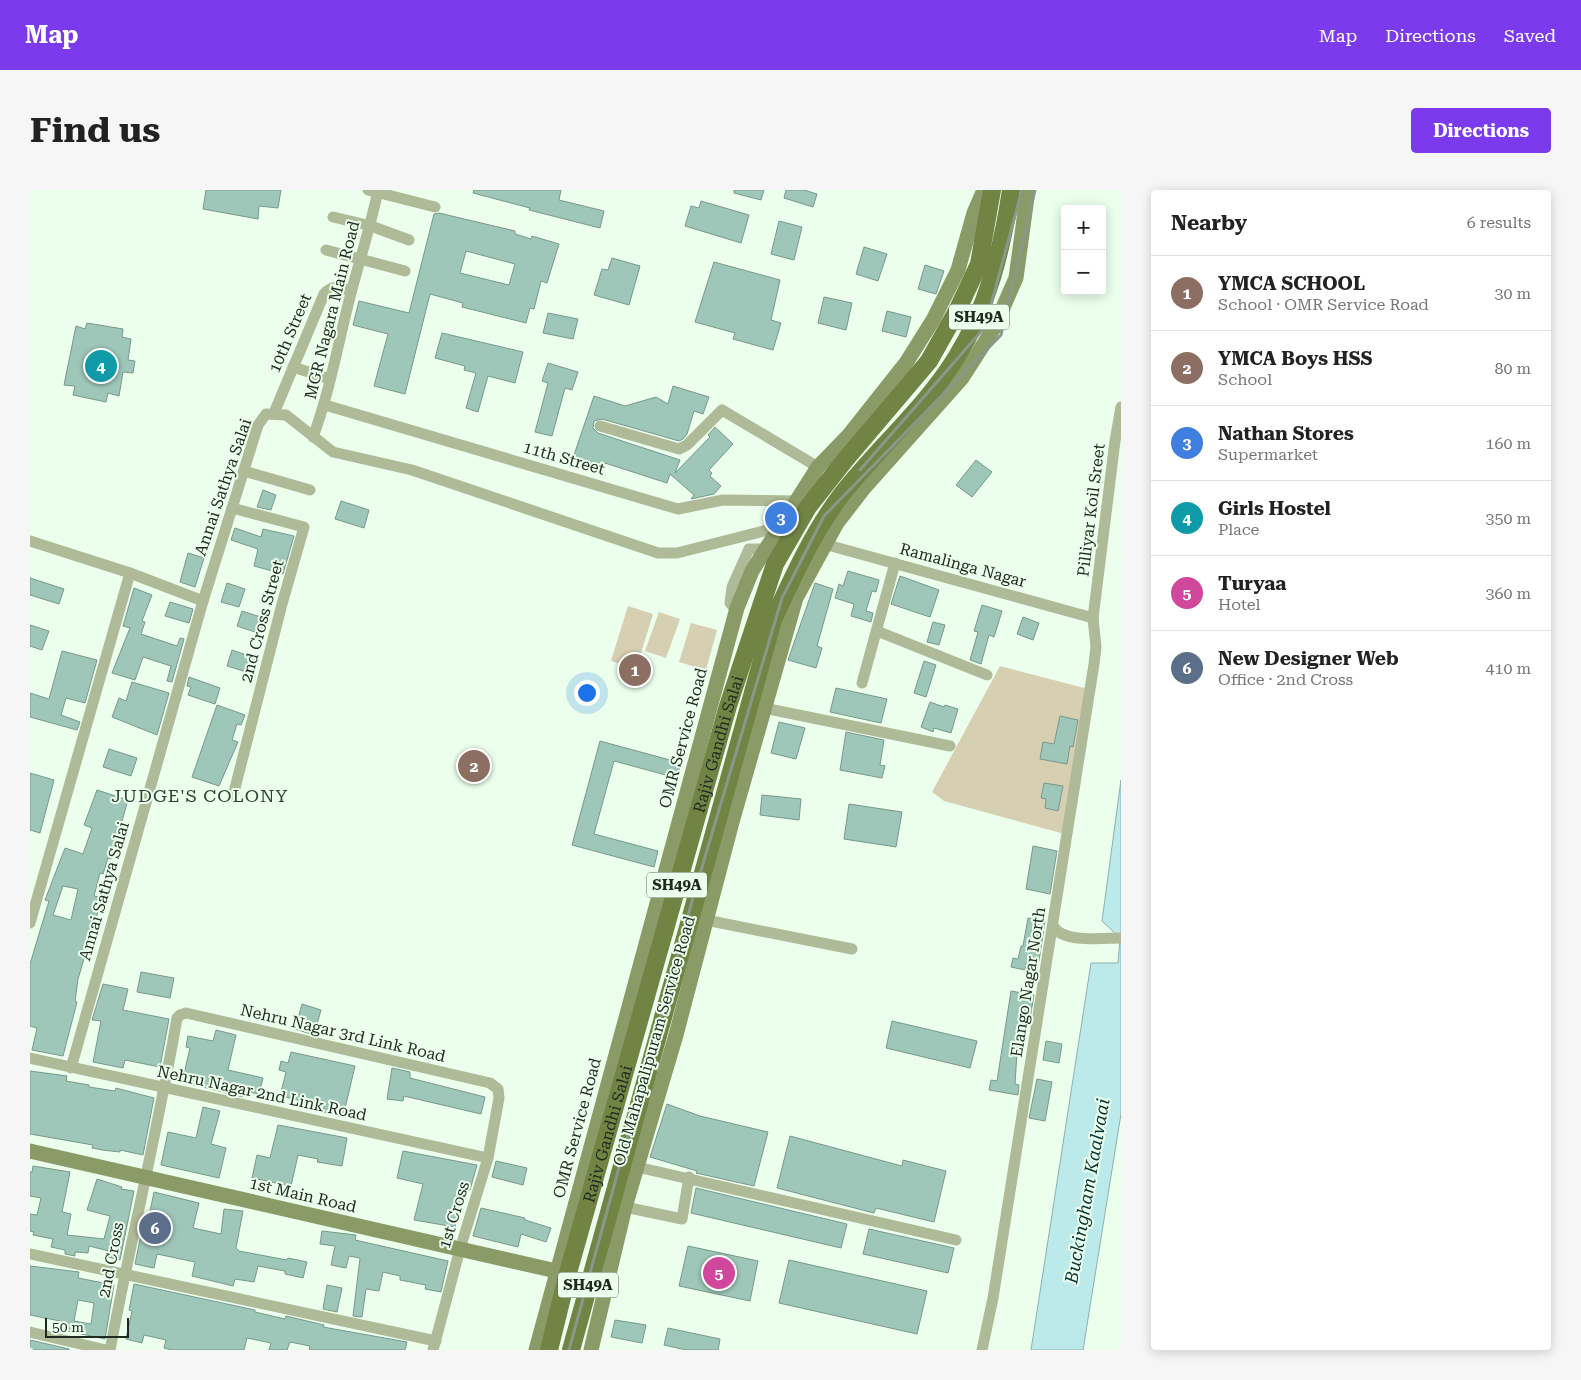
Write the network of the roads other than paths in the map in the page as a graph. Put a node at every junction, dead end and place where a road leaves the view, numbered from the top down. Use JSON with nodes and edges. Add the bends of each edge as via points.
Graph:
{"nodes":[{"id":1,"x":984,"y":190,"type":"edge"},
{"id":2,"x":992,"y":190,"type":"edge"},
{"id":3,"x":1011,"y":190,"type":"edge"},
{"id":4,"x":1028,"y":190,"type":"edge"},
{"id":5,"x":375,"y":191,"type":"edge"},
{"id":6,"x":435,"y":207,"type":"dead end"},
{"id":7,"x":333,"y":217,"type":"dead end"},
{"id":8,"x":371,"y":226,"type":"junction"},
{"id":9,"x":409,"y":240,"type":"dead end"},
{"id":10,"x":326,"y":250,"type":"dead end"},
{"id":11,"x":360,"y":260,"type":"junction"},
{"id":12,"x":405,"y":271,"type":"dead end"},
{"id":13,"x":351,"y":291,"type":"junction"},
{"id":14,"x":293,"y":368,"type":"junction"},
{"id":15,"x":330,"y":379,"type":"junction"},
{"id":16,"x":325,"y":405,"type":"junction"},
{"id":17,"x":1121,"y":407,"type":"edge"},
{"id":18,"x":274,"y":413,"type":"junction"},
{"id":19,"x":600,"y":426,"type":"dead end"},
{"id":20,"x":856,"y":426,"type":"junction"},
{"id":21,"x":314,"y":437,"type":"junction"},
{"id":22,"x":859,"y":444,"type":"junction"},
{"id":23,"x":818,"y":468,"type":"junction"},
{"id":24,"x":244,"y":471,"type":"junction"},
{"id":25,"x":310,"y":490,"type":"dead end"},
{"id":26,"x":798,"y":501,"type":"junction"},
{"id":27,"x":232,"y":508,"type":"junction"},
{"id":28,"x":780,"y":527,"type":"junction"},
{"id":29,"x":824,"y":538,"type":"junction"},
{"id":30,"x":30,"y":541,"type":"edge"},
{"id":31,"x":895,"y":563,"type":"junction"},
{"id":32,"x":130,"y":573,"type":"junction"},
{"id":33,"x":203,"y":601,"type":"junction"},
{"id":34,"x":1094,"y":618,"type":"junction"},
{"id":35,"x":877,"y":631,"type":"junction"},
{"id":36,"x":987,"y":675,"type":"dead end"},
{"id":37,"x":862,"y":684,"type":"dead end"},
{"id":38,"x":764,"y":708,"type":"junction"},
{"id":39,"x":950,"y":746,"type":"dead end"},
{"id":40,"x":233,"y":796,"type":"dead end"},
{"id":41,"x":676,"y":889,"type":"junction"},
{"id":42,"x":697,"y":895,"type":"junction"},
{"id":43,"x":706,"y":920,"type":"junction"},
{"id":44,"x":30,"y":923,"type":"edge"},
{"id":45,"x":1054,"y":927,"type":"junction"},
{"id":46,"x":1121,"y":938,"type":"edge"},
{"id":47,"x":852,"y":949,"type":"dead end"},
{"id":48,"x":30,"y":1058,"type":"edge"},
{"id":49,"x":71,"y":1068,"type":"junction"},
{"id":50,"x":165,"y":1088,"type":"junction"},
{"id":51,"x":498,"y":1089,"type":"joint"},
{"id":52,"x":30,"y":1151,"type":"edge"},
{"id":53,"x":488,"y":1158,"type":"junction"},
{"id":54,"x":638,"y":1167,"type":"junction"},
{"id":55,"x":144,"y":1177,"type":"junction"},
{"id":56,"x":690,"y":1177,"type":"junction"},
{"id":57,"x":585,"y":1189,"type":"junction"},
{"id":58,"x":619,"y":1201,"type":"junction"},
{"id":59,"x":579,"y":1212,"type":"junction"},
{"id":60,"x":607,"y":1220,"type":"junction"},
{"id":61,"x":956,"y":1240,"type":"dead end"},
{"id":62,"x":460,"y":1249,"type":"junction"},
{"id":63,"x":30,"y":1254,"type":"edge"},
{"id":64,"x":562,"y":1272,"type":"junction"},
{"id":65,"x":124,"y":1275,"type":"junction"},
{"id":66,"x":30,"y":1332,"type":"edge"},
{"id":67,"x":434,"y":1345,"type":"edge"},
{"id":68,"x":108,"y":1350,"type":"edge"},
{"id":69,"x":536,"y":1350,"type":"edge"},
{"id":70,"x":549,"y":1350,"type":"edge"},
{"id":71,"x":571,"y":1350,"type":"edge"},
{"id":72,"x":594,"y":1350,"type":"edge"},
{"id":73,"x":982,"y":1350,"type":"edge"}],
"edges":[{"from":1,"to":20,"type":"street","name":"OMR Service Road","via":[[958,270],[933,320],[906,363]]},
{"from":2,"to":22,"type":"main road","name":"Rajiv Gandhi Salai","number":"SH49A","via":[[979,264],[957,312],[929,361]]},
{"from":3,"to":29,"type":"main road","name":"Rajiv Gandhi Salai","number":"SH49A","via":[[996,271],[979,315],[956,358],[905,424],[842,495]]},
{"from":4,"to":29,"type":"street","name":"Old Mahapalipuram Service Road","via":[[1016,278],[994,328],[962,378]]},
{"from":5,"to":6,"type":"street"},
{"from":5,"to":8,"type":"street","name":"MGR Nagara Main Road"},
{"from":7,"to":8,"type":"street"},
{"from":8,"to":9,"type":"street"},
{"from":8,"to":11,"type":"street","name":"MGR Nagara Main Road"},
{"from":10,"to":11,"type":"street"},
{"from":11,"to":12,"type":"street"},
{"from":11,"to":13,"type":"street","name":"MGR Nagara Main Road"},
{"from":13,"to":14,"type":"street","name":"10th Street","via":[[338,286],[330,287],[324,294]]},
{"from":13,"to":15,"type":"street","name":"MGR Nagara Main Road"},
{"from":14,"to":15,"type":"street"},
{"from":14,"to":18,"type":"street","name":"10th Street"},
{"from":15,"to":16,"type":"street","name":"MGR Nagara Main Road"},
{"from":16,"to":21,"type":"street","name":"MGR Nagara Main Road"},
{"from":16,"to":26,"type":"street","name":"11th Street","via":[[678,509],[722,500]]},
{"from":17,"to":34,"type":"street","name":"Pilliyar Koil Sreet"},
{"from":18,"to":21,"type":"street","name":"Annai Sathya Salai","via":[[286,415]]},
{"from":18,"to":24,"type":"street","name":"Annai Sathya Salai","via":[[266,414],[258,425]]},
{"from":19,"to":23,"type":"street","via":[[679,449],[722,410]]},
{"from":20,"to":22,"type":"main road"},
{"from":20,"to":23,"type":"street","name":"OMR Service Road"},
{"from":21,"to":28,"type":"street","name":"Annai Sathya Salai","via":[[333,452],[412,470],[658,553],[677,553]]},
{"from":22,"to":41,"type":"main road","name":"Rajiv Gandhi Salai","number":"SH49A","via":[[808,507],[775,564],[728,706]]},
{"from":23,"to":26,"type":"street","name":"OMR Service Road"},
{"from":24,"to":25,"type":"street"},
{"from":24,"to":27,"type":"street","name":"Annai Sathya Salai"},
{"from":26,"to":28,"type":"street","name":"OMR Service Road"},
{"from":27,"to":33,"type":"street","name":"Annai Sathya Salai"},
{"from":27,"to":40,"type":"street","name":"2nd Cross Street","via":[[304,527]]},
{"from":28,"to":57,"type":"street","name":"OMR Service Road","via":[[752,571],[736,610]]},
{"from":29,"to":31,"type":"street","name":"Ramalinga Nagar"},
{"from":29,"to":38,"type":"street","name":"Old Mahapalipuram Service Road","via":[[796,598]]},
{"from":29,"to":42,"type":"main road","name":"Rajiv Gandhi Salai","number":"SH49A","via":[[800,561],[774,620]]},
{"from":30,"to":32,"type":"street"},
{"from":31,"to":34,"type":"street","name":"Ramalinga Nagar"},
{"from":31,"to":35,"type":"street"},
{"from":32,"to":33,"type":"street"},
{"from":32,"to":44,"type":"street"},
{"from":33,"to":49,"type":"street","name":"Annai Sathya Salai"},
{"from":34,"to":45,"type":"street","name":"Elango Nagar North","via":[[1094,664]]},
{"from":35,"to":36,"type":"street"},
{"from":35,"to":37,"type":"street"},
{"from":38,"to":39,"type":"street"},
{"from":38,"to":43,"type":"street","name":"Old Mahapalipuram Service Road"},
{"from":41,"to":42,"type":"main road"},
{"from":41,"to":57,"type":"main road","name":"Rajiv Gandhi Salai","number":"SH49A"},
{"from":42,"to":58,"type":"main road","name":"Rajiv Gandhi Salai","number":"SH49A"},
{"from":43,"to":47,"type":"street"},
{"from":43,"to":54,"type":"street","name":"Old Mahapalipuram Service Road"},
{"from":45,"to":46,"type":"street","via":[[1062,934],[1083,939]]},
{"from":45,"to":73,"type":"street","name":"Elango Nagar North"},
{"from":48,"to":49,"type":"street","name":"Nehru Nagar 2nd Link Road"},
{"from":49,"to":50,"type":"street","name":"Nehru Nagar 2nd Link Road"},
{"from":50,"to":51,"type":"street","name":"Nehru Nagar 3rd Link Road","via":[[177,1018],[186,1014],[490,1083]]},
{"from":50,"to":53,"type":"street","name":"Nehru Nagar 2nd Link Road"},
{"from":50,"to":55,"type":"street","name":"2nd Cross"},
{"from":51,"to":53,"type":"street","name":"1st Cross"},
{"from":52,"to":55,"type":"street","name":"1st Main Road"},
{"from":53,"to":62,"type":"street","name":"1st Cross"},
{"from":54,"to":56,"type":"street"},
{"from":54,"to":58,"type":"street","name":"Old Mahapalipuram Service Road"},
{"from":55,"to":62,"type":"street","name":"1st Main Road"},
{"from":55,"to":65,"type":"street","name":"2nd Cross"},
{"from":56,"to":58,"type":"street","via":[[682,1219]]},
{"from":56,"to":61,"type":"street"},
{"from":57,"to":58,"type":"main road"},
{"from":57,"to":59,"type":"main road","name":"Rajiv Gandhi Salai","number":"SH49A"},
{"from":58,"to":60,"type":"main road","name":"Rajiv Gandhi Salai","number":"SH49A"},
{"from":58,"to":72,"type":"street","name":"Old Mahapalipuram Service Road"},
{"from":59,"to":60,"type":"main road"},
{"from":59,"to":64,"type":"main road","name":"Rajiv Gandhi Salai","number":"SH49A"},
{"from":60,"to":71,"type":"main road","name":"Rajiv Gandhi Salai","number":"SH49A"},
{"from":62,"to":64,"type":"street","name":"1st Main Road"},
{"from":62,"to":67,"type":"street","name":"1st Cross"},
{"from":63,"to":65,"type":"street"},
{"from":64,"to":69,"type":"street"},
{"from":64,"to":70,"type":"main road","name":"Rajiv Gandhi Salai","number":"SH49A"},
{"from":65,"to":67,"type":"street"},
{"from":65,"to":68,"type":"street","name":"2nd Cross"},
{"from":66,"to":68,"type":"street"}]}
